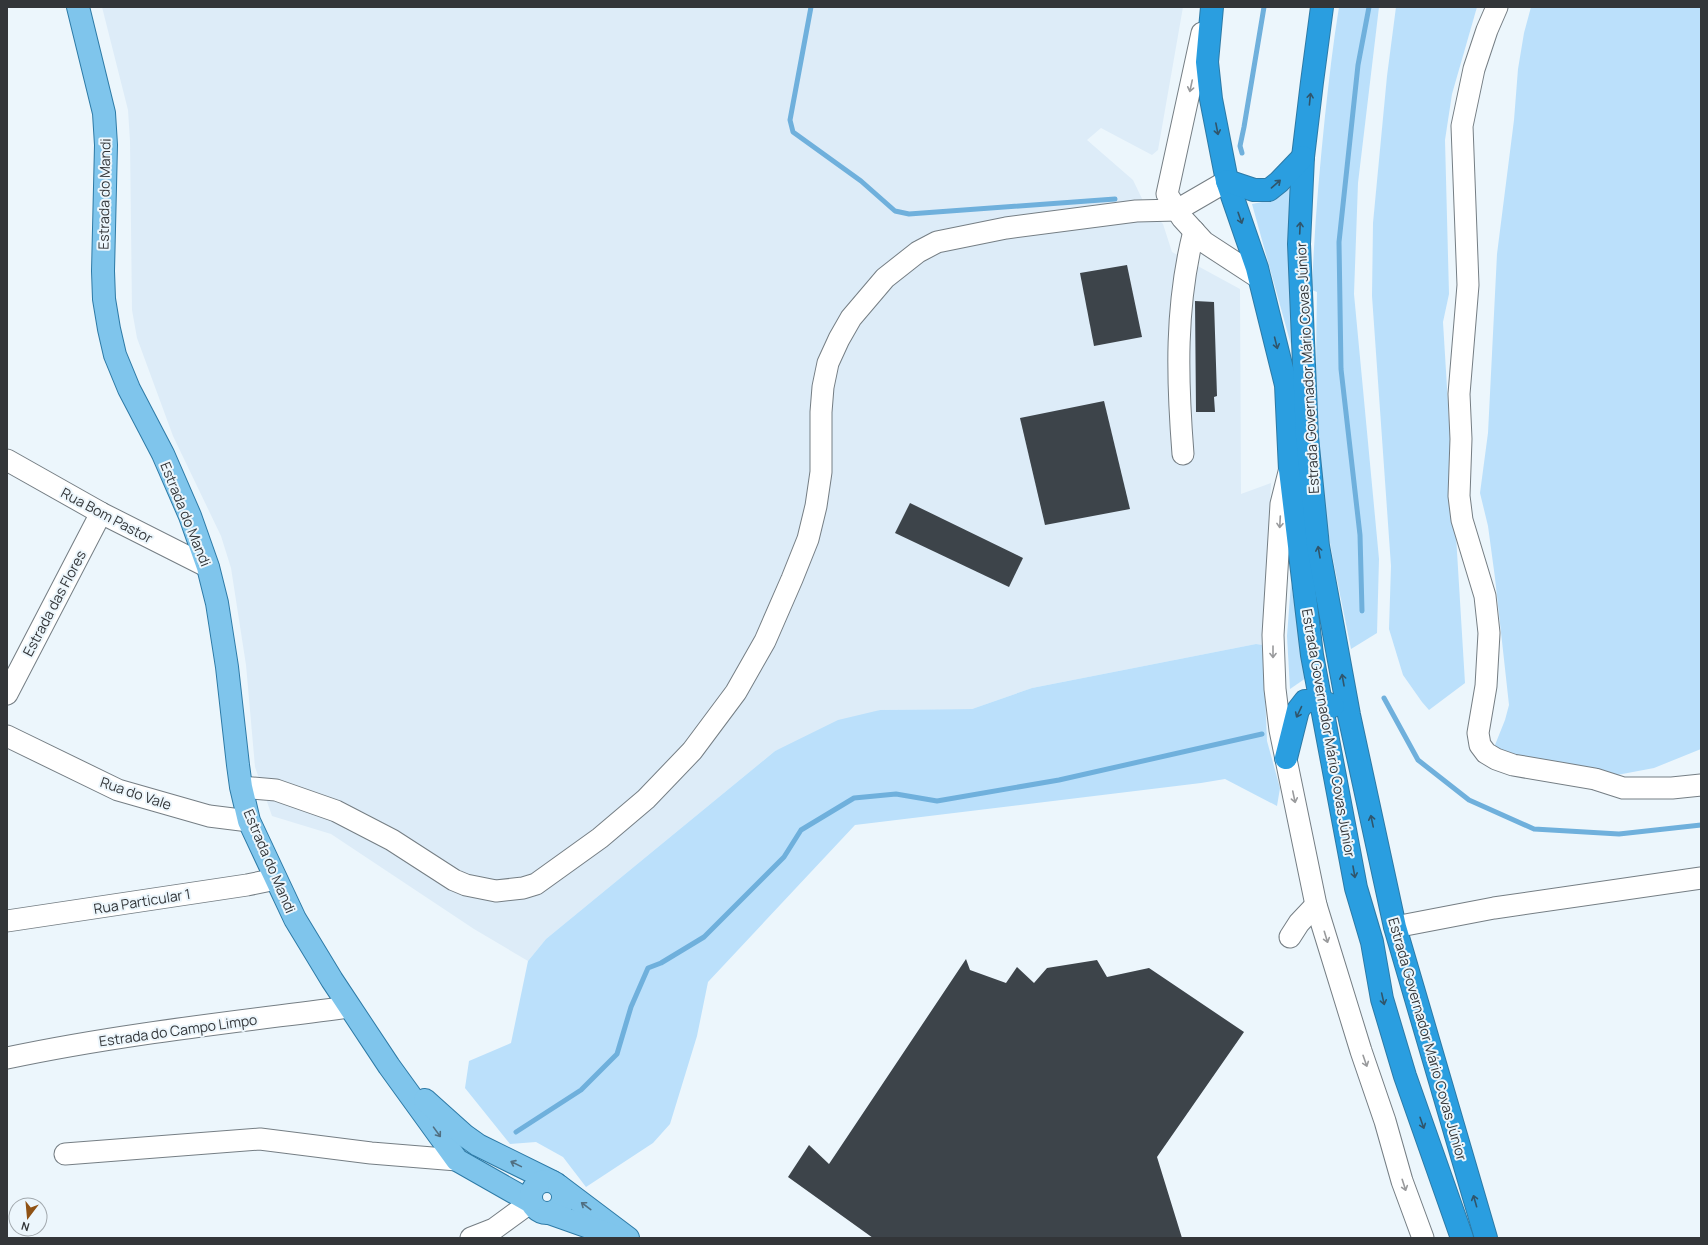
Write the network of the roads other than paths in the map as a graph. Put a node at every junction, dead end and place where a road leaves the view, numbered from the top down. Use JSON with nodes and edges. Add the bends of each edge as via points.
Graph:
{"nodes":[{"id":1,"x":78,"y":7,"type":"edge"},
{"id":2,"x":1208,"y":7,"type":"edge"},
{"id":3,"x":1212,"y":7,"type":"edge"},
{"id":4,"x":1322,"y":7,"type":"edge"},
{"id":5,"x":1497,"y":7,"type":"edge"},
{"id":6,"x":1304,"y":157,"type":"junction"},
{"id":7,"x":1227,"y":181,"type":"junction"},
{"id":8,"x":1177,"y":210,"type":"junction"},
{"id":9,"x":1194,"y":231,"type":"junction"},
{"id":10,"x":1259,"y":278,"type":"junction"},
{"id":11,"x":1183,"y":454,"type":"dead end"},
{"id":12,"x":7,"y":460,"type":"edge"},
{"id":13,"x":1290,"y":470,"type":"junction"},
{"id":14,"x":101,"y":513,"type":"junction"},
{"id":15,"x":208,"y":567,"type":"junction"},
{"id":16,"x":7,"y":694,"type":"edge"},
{"id":17,"x":1321,"y":701,"type":"junction"},
{"id":18,"x":7,"y":736,"type":"edge"},
{"id":19,"x":1354,"y":739,"type":"junction"},
{"id":20,"x":1286,"y":758,"type":"junction"},
{"id":21,"x":1701,"y":784,"type":"edge"},
{"id":22,"x":241,"y":787,"type":"junction"},
{"id":23,"x":249,"y":821,"type":"junction"},
{"id":24,"x":1701,"y":878,"type":"edge"},
{"id":25,"x":276,"y":879,"type":"junction"},
{"id":26,"x":1316,"y":905,"type":"junction"},
{"id":27,"x":7,"y":921,"type":"edge"},
{"id":28,"x":1395,"y":927,"type":"junction"},
{"id":29,"x":1290,"y":938,"type":"dead end"},
{"id":30,"x":349,"y":1007,"type":"junction"},
{"id":31,"x":7,"y":1058,"type":"edge"},
{"id":32,"x":389,"y":1066,"type":"junction"},
{"id":33,"x":65,"y":1154,"type":"dead end"},
{"id":34,"x":457,"y":1160,"type":"junction"},
{"id":35,"x":555,"y":1184,"type":"junction"},
{"id":36,"x":540,"y":1207,"type":"junction"},
{"id":37,"x":471,"y":1238,"type":"edge"},
{"id":38,"x":619,"y":1238,"type":"edge"},
{"id":39,"x":628,"y":1238,"type":"edge"},
{"id":40,"x":1423,"y":1238,"type":"edge"},
{"id":41,"x":1462,"y":1238,"type":"edge"},
{"id":42,"x":1486,"y":1238,"type":"edge"}],
"edges":[{"from":1,"to":15,"type":"main road","name":"Estrada do Mandi","via":[[104,113],[104,299],[115,355],[190,516]]},
{"from":2,"to":8,"type":"street","one_way":true,"via":[[1167,194]]},
{"from":3,"to":7,"type":"highway","name":"Estrada Governador Mário Covas Júnior","one_way":true,"via":[[1207,62],[1211,99]]},
{"from":6,"to":4,"type":"highway","name":"Estrada Governador Mário Covas Júnior","one_way":true},
{"from":5,"to":21,"type":"street","via":[[1474,69],[1462,126],[1468,285],[1459,394],[1460,496],[1462,520],[1485,596],[1489,633],[1486,686],[1478,733],[1480,745],[1486,753],[1513,765],[1595,779],[1623,788],[1672,788]]},
{"from":7,"to":6,"type":"highway","one_way":true,"via":[[1254,190],[1269,190]]},
{"from":19,"to":6,"type":"highway","name":"Estrada Governador Mário Covas Júnior","one_way":true,"via":[[1318,546],[1308,437],[1299,244]]},
{"from":7,"to":8,"type":"street"},
{"from":7,"to":10,"type":"highway","name":"Estrada Governador Mário Covas Júnior","one_way":true},
{"from":8,"to":9,"type":"street"},
{"from":8,"to":22,"type":"street","via":[[1030,224],[944,240],[918,252],[884,278],[851,318],[828,363],[821,412],[821,472],[808,539],[765,641],[736,692],[692,751],[646,799],[600,838],[536,884],[496,891],[466,885],[392,840],[336,811],[276,790]]},
{"from":9,"to":10,"type":"street","via":[[1204,242]]},
{"from":9,"to":11,"type":"street","via":[[1186,263],[1179,334],[1179,405]]},
{"from":10,"to":13,"type":"highway","name":"Estrada Governador Mário Covas Júnior","one_way":true,"via":[[1286,385]]},
{"from":12,"to":14,"type":"street","name":"Rua Bom Pastor"},
{"from":13,"to":17,"type":"highway","name":"Estrada Governador Mário Covas Júnior","via":[[1312,655]]},
{"from":13,"to":20,"type":"street","one_way":true,"via":[[1281,504],[1273,635],[1275,689]]},
{"from":14,"to":15,"type":"street","name":"Rua Bom Pastor"},
{"from":14,"to":16,"type":"street","name":"Estrada das Flores"},
{"from":15,"to":22,"type":"main road","name":"Estrada do Mandi","via":[[217,603],[227,667]]},
{"from":17,"to":19,"type":"highway","via":[[1336,708]]},
{"from":17,"to":20,"type":"highway","one_way":true,"via":[[1305,702],[1298,710]]},
{"from":17,"to":41,"type":"highway","name":"Estrada Governador Mário Covas Júnior","one_way":true,"via":[[1356,888],[1372,942],[1382,999],[1405,1076]]},
{"from":18,"to":23,"type":"street","name":"Rua do Vale","via":[[118,790],[209,816]]},
{"from":28,"to":19,"type":"highway","name":"Estrada Governador Mário Covas Júnior","one_way":true},
{"from":20,"to":26,"type":"street","one_way":true},
{"from":22,"to":23,"type":"main road","name":"Estrada do Mandi"},
{"from":23,"to":25,"type":"main road","name":"Estrada do Mandi"},
{"from":24,"to":28,"type":"street","via":[[1494,908]]},
{"from":25,"to":27,"type":"street","name":"Rua Particular 1"},
{"from":25,"to":30,"type":"main road","name":"Estrada do Mandi","via":[[295,919]]},
{"from":26,"to":29,"type":"street","via":[[1299,923]]},
{"from":26,"to":40,"type":"street","one_way":true,"via":[[1361,1051],[1386,1121],[1402,1181]]},
{"from":42,"to":28,"type":"highway","name":"Estrada Governador Mário Covas Júnior","one_way":true},
{"from":30,"to":31,"type":"street","name":"Estrada do Campo Limpo","via":[[154,1032],[57,1047]]},
{"from":30,"to":32,"type":"main road","name":"Estrada do Mandi"},
{"from":32,"to":34,"type":"main road","name":"Estrada do Mandi","one_way":true},
{"from":35,"to":32,"type":"main road","name":"Estrada do Mandi","one_way":true,"via":[[464,1135]]},
{"from":33,"to":34,"type":"street","via":[[260,1139],[371,1153]]},
{"from":34,"to":36,"type":"main road","name":"Estrada do Mandi"},
{"from":35,"to":36,"type":"main road","via":[[563,1195],[558,1209]]},
{"from":39,"to":35,"type":"main road","name":"Estrada do Mandi","one_way":true},
{"from":36,"to":37,"type":"street"},
{"from":36,"to":38,"type":"main road","name":"Estrada do Mandi"}]}
